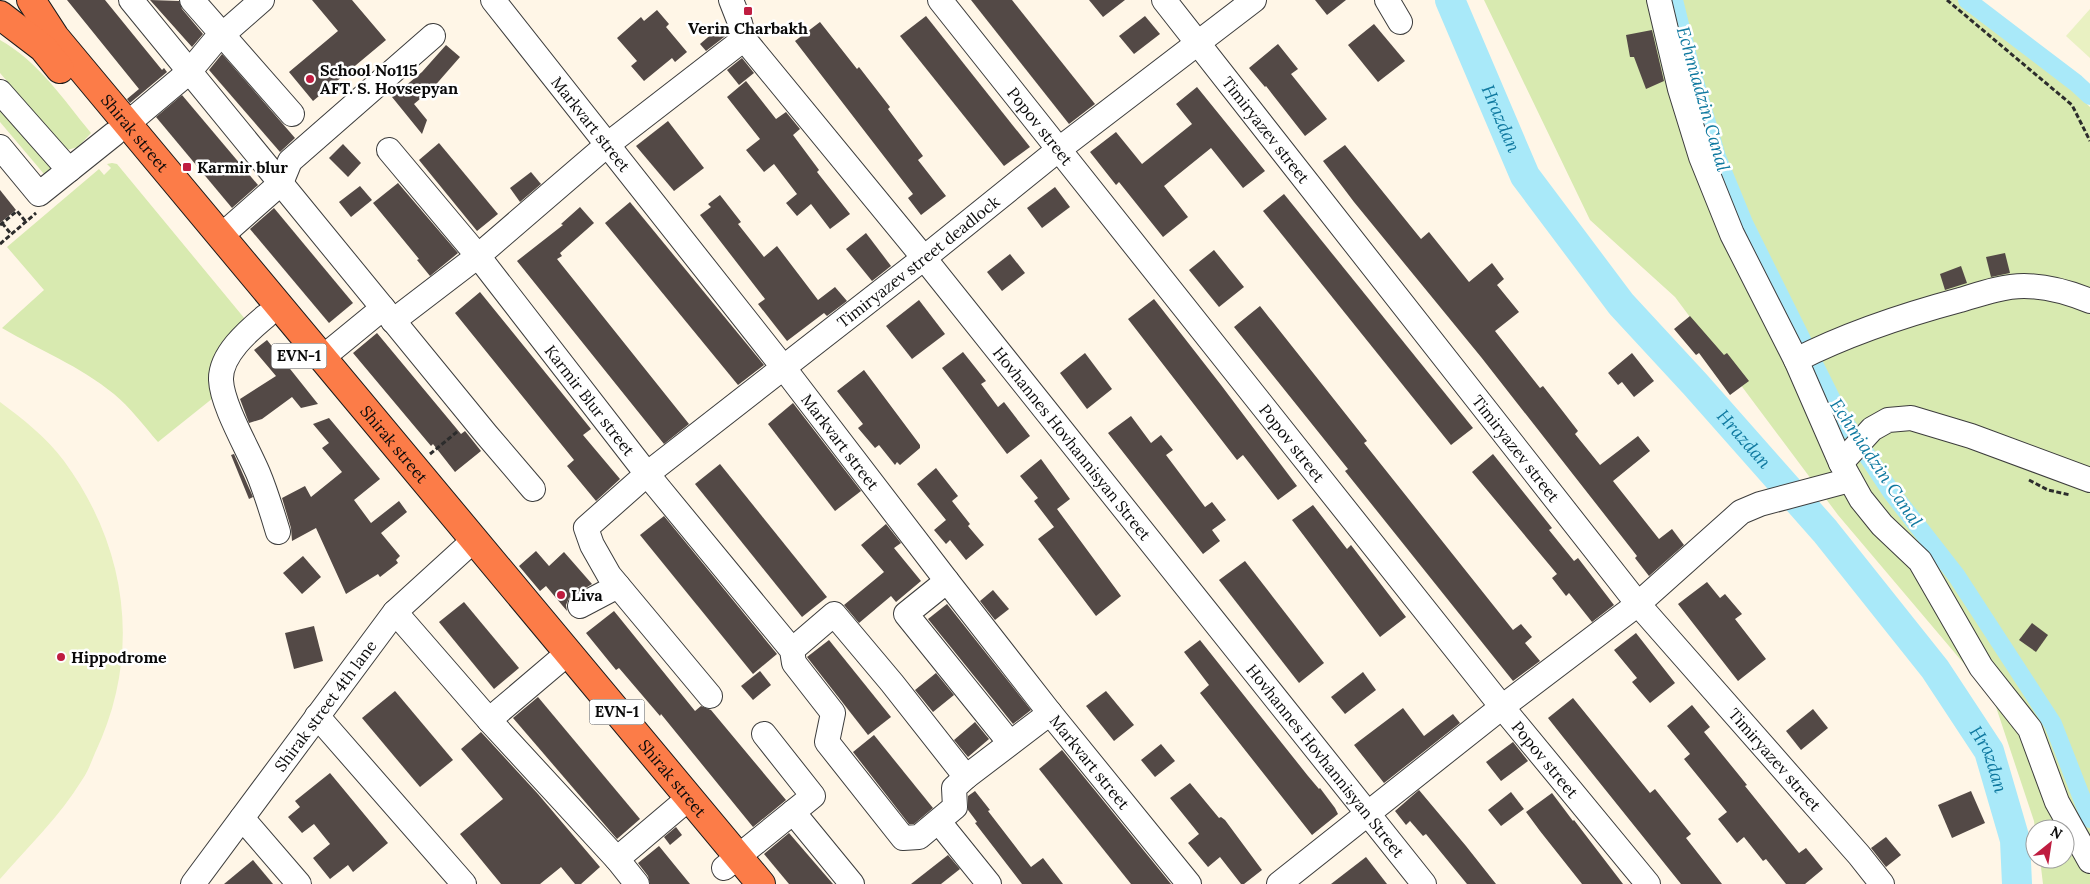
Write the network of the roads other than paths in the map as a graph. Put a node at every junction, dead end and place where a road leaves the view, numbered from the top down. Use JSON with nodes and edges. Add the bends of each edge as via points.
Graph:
{"nodes":[{"id":1,"x":31,"y":0,"type":"edge"},
{"id":2,"x":131,"y":0,"type":"edge"},
{"id":3,"x":192,"y":0,"type":"edge"},
{"id":4,"x":262,"y":0,"type":"edge"},
{"id":5,"x":493,"y":0,"type":"edge"},
{"id":6,"x":731,"y":0,"type":"edge"},
{"id":7,"x":940,"y":0,"type":"edge"},
{"id":8,"x":1164,"y":0,"type":"edge"},
{"id":9,"x":1254,"y":0,"type":"edge"},
{"id":10,"x":1387,"y":0,"type":"edge"},
{"id":11,"x":1659,"y":0,"type":"edge"},
{"id":12,"x":0,"y":15,"type":"edge"},
{"id":13,"x":1400,"y":22,"type":"dead end"},
{"id":14,"x":222,"y":35,"type":"junction"},
{"id":15,"x":433,"y":36,"type":"dead end"},
{"id":16,"x":744,"y":39,"type":"junction"},
{"id":17,"x":1197,"y":44,"type":"junction"},
{"id":18,"x":190,"y":72,"type":"junction"},
{"id":19,"x":0,"y":92,"type":"edge"},
{"id":20,"x":292,"y":114,"type":"dead end"},
{"id":21,"x":120,"y":129,"type":"junction"},
{"id":22,"x":607,"y":145,"type":"junction"},
{"id":23,"x":0,"y":147,"type":"edge"},
{"id":24,"x":389,"y":150,"type":"dead end"},
{"id":25,"x":1058,"y":150,"type":"junction"},
{"id":26,"x":69,"y":170,"type":"junction"},
{"id":27,"x":281,"y":183,"type":"junction"},
{"id":28,"x":221,"y":236,"type":"junction"},
{"id":29,"x":478,"y":256,"type":"junction"},
{"id":30,"x":924,"y":258,"type":"junction"},
{"id":31,"x":2090,"y":301,"type":"edge"},
{"id":32,"x":388,"y":314,"type":"junction"},
{"id":33,"x":266,"y":316,"type":"junction"},
{"id":34,"x":322,"y":358,"type":"junction"},
{"id":35,"x":1796,"y":360,"type":"junction"},
{"id":36,"x":783,"y":367,"type":"junction"},
{"id":37,"x":1845,"y":471,"type":"junction"},
{"id":38,"x":647,"y":474,"type":"junction"},
{"id":39,"x":2090,"y":480,"type":"edge"},
{"id":40,"x":533,"y":488,"type":"dead end"},
{"id":41,"x":278,"y":532,"type":"dead end"},
{"id":42,"x":468,"y":546,"type":"junction"},
{"id":43,"x":947,"y":581,"type":"junction"},
{"id":44,"x":618,"y":586,"type":"junction"},
{"id":45,"x":1638,"y":604,"type":"junction"},
{"id":46,"x":580,"y":606,"type":"dead end"},
{"id":47,"x":395,"y":612,"type":"junction"},
{"id":48,"x":792,"y":650,"type":"junction"},
{"id":49,"x":562,"y":659,"type":"junction"},
{"id":50,"x":710,"y":696,"type":"dead end"},
{"id":51,"x":1502,"y":707,"type":"junction"},
{"id":52,"x":1050,"y":713,"type":"junction"},
{"id":53,"x":317,"y":716,"type":"junction"},
{"id":54,"x":489,"y":720,"type":"junction"},
{"id":55,"x":764,"y":734,"type":"dead end"},
{"id":56,"x":1010,"y":743,"type":"junction"},
{"id":57,"x":966,"y":776,"type":"junction"},
{"id":58,"x":682,"y":804,"type":"junction"},
{"id":59,"x":793,"y":812,"type":"junction"},
{"id":60,"x":1368,"y":814,"type":"junction"},
{"id":61,"x":242,"y":818,"type":"junction"},
{"id":62,"x":939,"y":822,"type":"junction"},
{"id":63,"x":616,"y":859,"type":"junction"},
{"id":64,"x":2090,"y":861,"type":"edge"},
{"id":65,"x":733,"y":869,"type":"edge"},
{"id":66,"x":192,"y":884,"type":"edge"},
{"id":67,"x":299,"y":884,"type":"edge"},
{"id":68,"x":464,"y":884,"type":"edge"},
{"id":69,"x":637,"y":884,"type":"edge"},
{"id":70,"x":760,"y":884,"type":"edge"},
{"id":71,"x":852,"y":884,"type":"edge"},
{"id":72,"x":989,"y":884,"type":"edge"},
{"id":73,"x":1189,"y":884,"type":"edge"},
{"id":74,"x":1279,"y":884,"type":"edge"},
{"id":75,"x":1424,"y":884,"type":"edge"},
{"id":76,"x":1648,"y":884,"type":"edge"},
{"id":77,"x":1882,"y":884,"type":"edge"}],
"edges":[{"from":1,"to":21,"type":"highway","name":"Shirak street","number":"EVN-1"},
{"from":2,"to":18,"type":"street"},
{"from":3,"to":14,"type":"street"},
{"from":4,"to":14,"type":"street"},
{"from":5,"to":22,"type":"street","name":"Markvart street"},
{"from":6,"to":16,"type":"street","name":"Hovhannes Hovhannisyan Street"},
{"from":7,"to":25,"type":"street","name":"Popov street"},
{"from":8,"to":17,"type":"street","name":"Timiryazev street"},
{"from":9,"to":17,"type":"street","name":"Timiryazev street deadlock"},
{"from":10,"to":13,"type":"street"},
{"from":11,"to":35,"type":"street","via":[[1680,89],[1701,157],[1732,234]]},
{"from":12,"to":21,"type":"highway","name":"Shirak street","number":"EVN-1","via":[[42,48]]},
{"from":14,"to":18,"type":"street"},
{"from":14,"to":20,"type":"street"},
{"from":15,"to":27,"type":"street","via":[[290,162]]},
{"from":16,"to":22,"type":"street"},
{"from":16,"to":30,"type":"street","name":"Hovhannes Hovhannisyan Street"},
{"from":17,"to":25,"type":"street","name":"Timiryazev street deadlock"},
{"from":17,"to":45,"type":"street","name":"Timiryazev street"},
{"from":18,"to":21,"type":"street"},
{"from":18,"to":27,"type":"street"},
{"from":19,"to":26,"type":"street"},
{"from":21,"to":26,"type":"street"},
{"from":21,"to":28,"type":"highway","name":"Shirak street","number":"EVN-1"},
{"from":21,"to":33,"type":"highway","name":"Shirak street","number":"EVN-1"},
{"from":22,"to":29,"type":"street"},
{"from":22,"to":36,"type":"street","name":"Markvart street"},
{"from":23,"to":26,"type":"street","via":[[39,194]]},
{"from":24,"to":29,"type":"street","name":"Karmir Blur street"},
{"from":25,"to":30,"type":"street","name":"Timiryazev street deadlock"},
{"from":25,"to":51,"type":"street","name":"Popov street"},
{"from":27,"to":28,"type":"street"},
{"from":27,"to":32,"type":"street"},
{"from":28,"to":34,"type":"highway","name":"Shirak street","number":"EVN-1"},
{"from":29,"to":32,"type":"street"},
{"from":29,"to":38,"type":"street","name":"Karmir Blur street"},
{"from":30,"to":36,"type":"street","name":"Timiryazev street deadlock"},
{"from":30,"to":60,"type":"street","name":"Hovhannes Hovhannisyan Street"},
{"from":31,"to":35,"type":"street","via":[[2050,288],[2022,286],[1989,292],[1895,318]]},
{"from":32,"to":34,"type":"street"},
{"from":32,"to":40,"type":"street"},
{"from":33,"to":41,"type":"street","via":[[240,338],[227,358],[221,380],[228,407],[259,474]]},
{"from":33,"to":42,"type":"highway","name":"Shirak street","number":"EVN-1"},
{"from":34,"to":42,"type":"highway","name":"Shirak street","number":"EVN-1"},
{"from":35,"to":37,"type":"street"},
{"from":36,"to":38,"type":"street","name":"Timiryazev street deadlock"},
{"from":36,"to":43,"type":"street","name":"Markvart street"},
{"from":37,"to":39,"type":"street","via":[[1872,429],[1888,420],[1912,418]]},
{"from":37,"to":45,"type":"street","via":[[1825,486],[1741,512]]},
{"from":37,"to":64,"type":"street","via":[[1861,499],[1882,525],[1920,561],[1981,666],[2030,729],[2057,802]]},
{"from":38,"to":44,"type":"street","name":"Timiryazev street deadlock","via":[[586,528],[601,563]]},
{"from":38,"to":48,"type":"street","name":"Karmir Blur street"},
{"from":42,"to":47,"type":"street","name":"Shirak street 4th lane"},
{"from":42,"to":49,"type":"highway","name":"Shirak street","number":"EVN-1"},
{"from":43,"to":52,"type":"street","name":"Markvart street"},
{"from":43,"to":56,"type":"street","via":[[906,614]]},
{"from":44,"to":46,"type":"street"},
{"from":44,"to":50,"type":"street"},
{"from":45,"to":51,"type":"street"},
{"from":45,"to":77,"type":"street","name":"Timiryazev street"},
{"from":47,"to":53,"type":"street","name":"Shirak street 4th lane"},
{"from":47,"to":54,"type":"street"},
{"from":48,"to":57,"type":"street","via":[[834,614]]},
{"from":48,"to":62,"type":"street","name":"Karmir Blur street","via":[[794,663],[833,714],[827,742],[903,838],[919,837]]},
{"from":49,"to":54,"type":"street"},
{"from":49,"to":58,"type":"highway","name":"Shirak street","number":"EVN-1"},
{"from":51,"to":60,"type":"street"},
{"from":51,"to":76,"type":"street","name":"Popov street"},
{"from":52,"to":56,"type":"street"},
{"from":52,"to":73,"type":"street","name":"Markvart street"},
{"from":53,"to":61,"type":"street","name":"Shirak street 4th lane"},
{"from":53,"to":68,"type":"street"},
{"from":54,"to":63,"type":"street"},
{"from":55,"to":59,"type":"street","via":[[813,796]]},
{"from":56,"to":57,"type":"street"},
{"from":57,"to":62,"type":"street","via":[[954,788],[955,807]]},
{"from":58,"to":63,"type":"street"},
{"from":58,"to":65,"type":"highway","name":"Shirak street","number":"EVN-1"},
{"from":59,"to":65,"type":"street"},
{"from":59,"to":71,"type":"street"},
{"from":60,"to":74,"type":"street"},
{"from":60,"to":75,"type":"street","name":"Hovhannes Hovhannisyan Street"},
{"from":61,"to":66,"type":"street","name":"Shirak street 4th lane"},
{"from":61,"to":67,"type":"street"},
{"from":62,"to":72,"type":"street"},
{"from":63,"to":69,"type":"street"},
{"from":65,"to":70,"type":"highway","name":"Shirak street","number":"EVN-1"}]}
